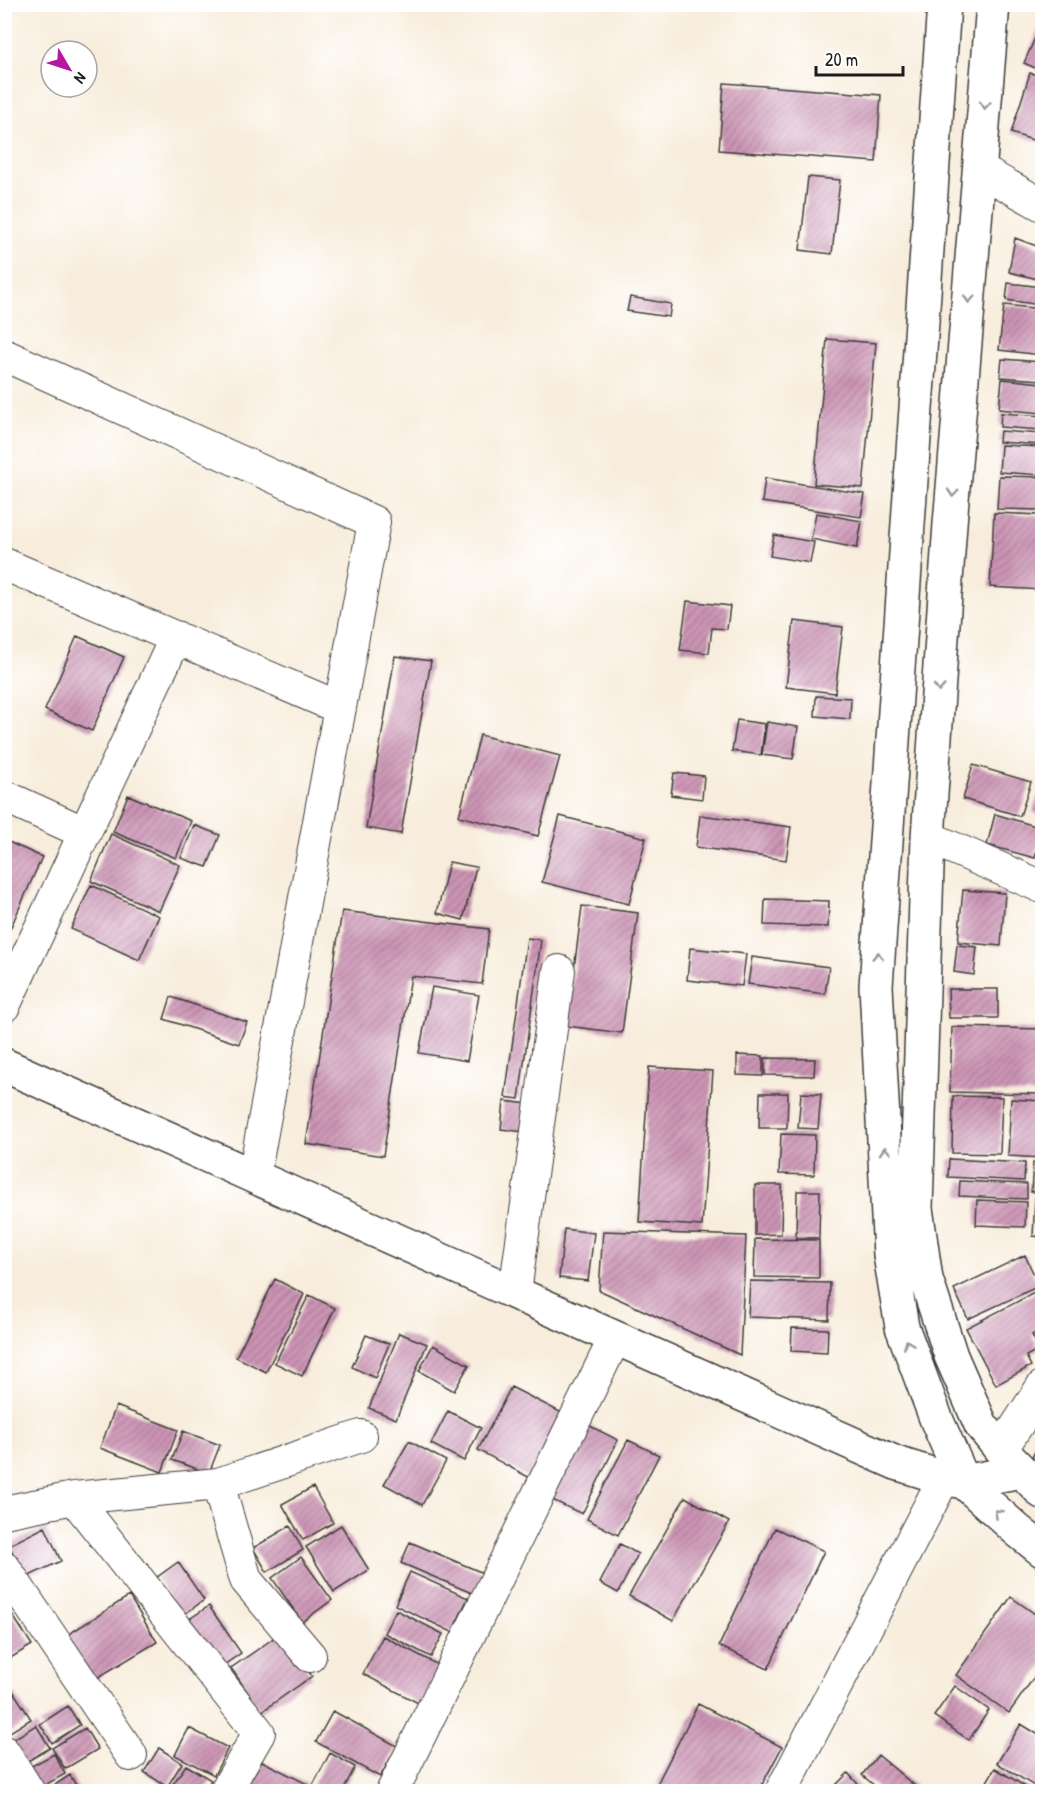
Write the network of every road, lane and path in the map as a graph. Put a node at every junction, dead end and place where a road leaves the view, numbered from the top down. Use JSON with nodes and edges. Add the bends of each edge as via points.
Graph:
{"nodes":[{"id":1,"x":944,"y":4,"type":"edge"},
{"id":2,"x":993,"y":4,"type":"edge"},
{"id":3,"x":980,"y":170,"type":"junction"},
{"id":4,"x":1042,"y":205,"type":"edge"},
{"id":5,"x":4,"y":356,"type":"edge"},
{"id":6,"x":4,"y":564,"type":"edge"},
{"id":7,"x":176,"y":637,"type":"junction"},
{"id":8,"x":340,"y":708,"type":"junction"},
{"id":9,"x":4,"y":796,"type":"edge"},
{"id":10,"x":85,"y":833,"type":"junction"},
{"id":11,"x":928,"y":837,"type":"junction"},
{"id":12,"x":1042,"y":887,"type":"edge"},
{"id":13,"x":559,"y":971,"type":"dead end"},
{"id":14,"x":4,"y":1006,"type":"edge"},
{"id":15,"x":4,"y":1065,"type":"edge"},
{"id":16,"x":254,"y":1176,"type":"junction"},
{"id":17,"x":515,"y":1293,"type":"junction"},
{"id":18,"x":615,"y":1338,"type":"junction"},
{"id":19,"x":1042,"y":1387,"type":"edge"},
{"id":20,"x":362,"y":1436,"type":"dead end"},
{"id":21,"x":1022,"y":1471,"type":"edge"},
{"id":22,"x":954,"y":1480,"type":"junction"},
{"id":23,"x":218,"y":1485,"type":"junction"},
{"id":24,"x":74,"y":1498,"type":"junction"},
{"id":25,"x":4,"y":1512,"type":"edge"},
{"id":26,"x":1042,"y":1550,"type":"edge"},
{"id":27,"x":4,"y":1566,"type":"edge"},
{"id":28,"x":310,"y":1656,"type":"dead end"},
{"id":29,"x":4,"y":1752,"type":"edge"},
{"id":30,"x":130,"y":1755,"type":"dead end"},
{"id":31,"x":29,"y":1791,"type":"edge"},
{"id":32,"x":225,"y":1791,"type":"edge"},
{"id":33,"x":392,"y":1791,"type":"edge"},
{"id":34,"x":781,"y":1791,"type":"edge"}],
"edges":[{"from":22,"to":1,"type":"main road","one_way":true,"via":[[902,1327],[890,1256],[876,986]]},
{"from":2,"to":3,"type":"main road","one_way":true},
{"from":3,"to":4,"type":"street"},
{"from":3,"to":11,"type":"main road","one_way":true},
{"from":5,"to":8,"type":"street","via":[[374,522]]},
{"from":6,"to":7,"type":"street"},
{"from":7,"to":8,"type":"street"},
{"from":7,"to":10,"type":"street"},
{"from":8,"to":16,"type":"street"},
{"from":9,"to":10,"type":"street"},
{"from":10,"to":14,"type":"street"},
{"from":11,"to":12,"type":"street"},
{"from":11,"to":21,"type":"main road","via":[[916,1208],[926,1279],[951,1356],[981,1425]]},
{"from":13,"to":17,"type":"street"},
{"from":15,"to":16,"type":"main road"},
{"from":16,"to":17,"type":"main road"},
{"from":17,"to":18,"type":"main road"},
{"from":18,"to":22,"type":"main road","via":[[896,1463]]},
{"from":18,"to":33,"type":"street"},
{"from":19,"to":21,"type":"street"},
{"from":20,"to":23,"type":"street"},
{"from":21,"to":22,"type":"main road"},
{"from":26,"to":22,"type":"main road","one_way":true},
{"from":22,"to":34,"type":"street"},
{"from":23,"to":24,"type":"street"},
{"from":23,"to":28,"type":"street","via":[[246,1580]]},
{"from":24,"to":25,"type":"street"},
{"from":24,"to":32,"type":"street","via":[[259,1733]]},
{"from":27,"to":30,"type":"street"},
{"from":29,"to":31,"type":"street"}]}
